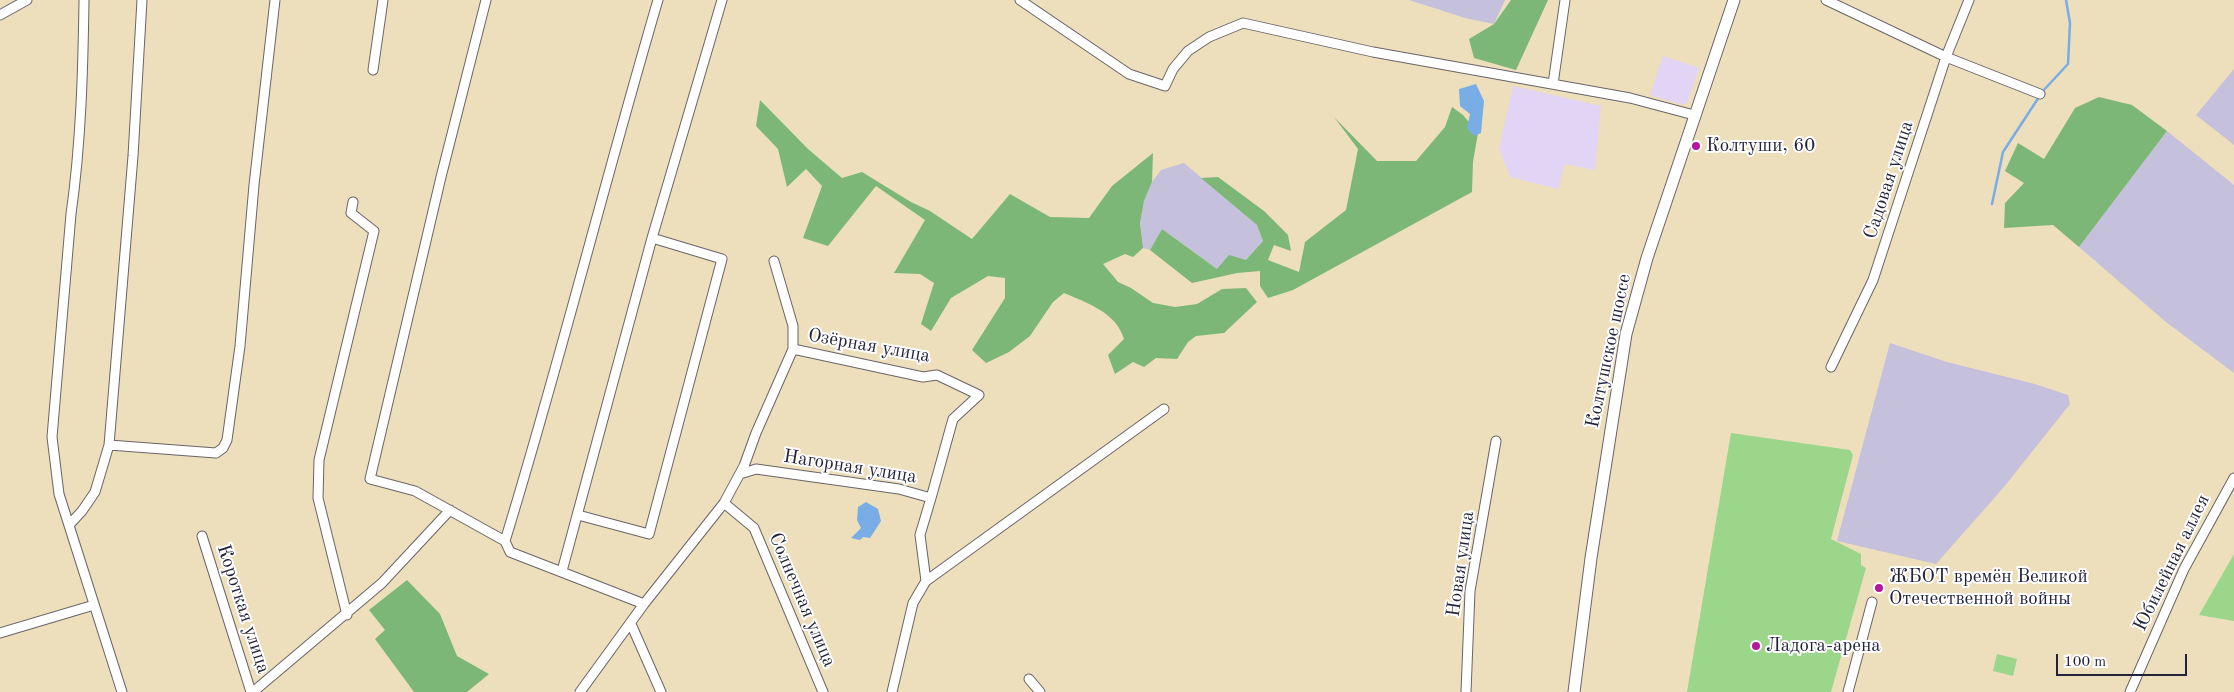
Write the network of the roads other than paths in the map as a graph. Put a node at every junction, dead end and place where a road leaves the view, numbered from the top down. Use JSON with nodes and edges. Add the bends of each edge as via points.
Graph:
{"nodes":[{"id":1,"x":26,"y":0,"type":"edge"},
{"id":2,"x":84,"y":0,"type":"edge"},
{"id":3,"x":142,"y":0,"type":"edge"},
{"id":4,"x":275,"y":0,"type":"edge"},
{"id":5,"x":383,"y":0,"type":"edge"},
{"id":6,"x":486,"y":0,"type":"edge"},
{"id":7,"x":658,"y":0,"type":"edge"},
{"id":8,"x":722,"y":0,"type":"edge"},
{"id":9,"x":1020,"y":0,"type":"edge"},
{"id":10,"x":1565,"y":0,"type":"edge"},
{"id":11,"x":1734,"y":0,"type":"edge"},
{"id":12,"x":1826,"y":0,"type":"edge"},
{"id":13,"x":1969,"y":0,"type":"edge"},
{"id":14,"x":0,"y":15,"type":"edge"},
{"id":15,"x":1946,"y":57,"type":"junction"},
{"id":16,"x":373,"y":70,"type":"dead end"},
{"id":17,"x":1553,"y":84,"type":"junction"},
{"id":18,"x":2040,"y":94,"type":"dead end"},
{"id":19,"x":1694,"y":115,"type":"junction"},
{"id":20,"x":352,"y":202,"type":"dead end"},
{"id":21,"x":652,"y":238,"type":"junction"},
{"id":22,"x":774,"y":261,"type":"dead end"},
{"id":23,"x":793,"y":349,"type":"junction"},
{"id":24,"x":1832,"y":366,"type":"dead end"},
{"id":25,"x":1164,"y":409,"type":"dead end"},
{"id":26,"x":1496,"y":442,"type":"dead end"},
{"id":27,"x":109,"y":445,"type":"junction"},
{"id":28,"x":740,"y":474,"type":"junction"},
{"id":29,"x":2234,"y":478,"type":"edge"},
{"id":30,"x":931,"y":498,"type":"junction"},
{"id":31,"x":724,"y":503,"type":"junction"},
{"id":32,"x":450,"y":510,"type":"junction"},
{"id":33,"x":578,"y":515,"type":"junction"},
{"id":34,"x":70,"y":524,"type":"junction"},
{"id":35,"x":202,"y":536,"type":"dead end"},
{"id":36,"x":505,"y":541,"type":"junction"},
{"id":37,"x":562,"y":571,"type":"junction"},
{"id":38,"x":926,"y":581,"type":"junction"},
{"id":39,"x":1872,"y":602,"type":"dead end"},
{"id":40,"x":644,"y":604,"type":"junction"},
{"id":41,"x":94,"y":605,"type":"junction"},
{"id":42,"x":347,"y":615,"type":"junction"},
{"id":43,"x":631,"y":624,"type":"junction"},
{"id":44,"x":0,"y":633,"type":"edge"},
{"id":45,"x":1029,"y":679,"type":"dead end"},
{"id":46,"x":122,"y":692,"type":"edge"},
{"id":47,"x":252,"y":692,"type":"edge"},
{"id":48,"x":580,"y":692,"type":"edge"},
{"id":49,"x":662,"y":692,"type":"edge"},
{"id":50,"x":823,"y":692,"type":"edge"},
{"id":51,"x":892,"y":692,"type":"edge"},
{"id":52,"x":1040,"y":692,"type":"edge"},
{"id":53,"x":1466,"y":692,"type":"edge"},
{"id":54,"x":1574,"y":692,"type":"edge"},
{"id":55,"x":1848,"y":692,"type":"edge"},
{"id":56,"x":2130,"y":692,"type":"edge"}],
"edges":[{"from":1,"to":14,"type":"street"},
{"from":2,"to":34,"type":"street","via":[[77,164],[52,437],[59,494]]},
{"from":3,"to":27,"type":"street","via":[[133,156]]},
{"from":4,"to":27,"type":"street","via":[[240,346],[227,440],[216,453]]},
{"from":5,"to":16,"type":"street"},
{"from":6,"to":32,"type":"street","via":[[370,479],[415,491]]},
{"from":7,"to":36,"type":"street","via":[[530,462]]},
{"from":8,"to":21,"type":"street"},
{"from":9,"to":17,"type":"street","via":[[1129,74],[1166,86],[1173,69],[1188,51],[1209,36],[1243,23],[1373,52]]},
{"from":10,"to":17,"type":"street"},
{"from":11,"to":19,"type":"main road","name":"Колтушское шоссе"},
{"from":12,"to":15,"type":"street"},
{"from":13,"to":15,"type":"street","name":"Садовая улица"},
{"from":15,"to":18,"type":"street"},
{"from":15,"to":24,"type":"street","name":"Садовая улица","via":[[1872,280]]},
{"from":17,"to":19,"type":"street","via":[[1630,98]]},
{"from":19,"to":54,"type":"main road","name":"Колтушское шоссе","via":[[1626,334]]},
{"from":20,"to":42,"type":"street","via":[[351,213],[374,231],[319,460],[318,498]]},
{"from":21,"to":33,"type":"street"},
{"from":21,"to":33,"type":"street","via":[[722,258],[649,534]]},
{"from":22,"to":23,"type":"street","via":[[793,326]]},
{"from":23,"to":28,"type":"street","name":"Озёрная улица"},
{"from":23,"to":30,"type":"street","name":"Озёрная улица","via":[[923,377],[937,375],[979,395],[953,419]]},
{"from":25,"to":38,"type":"street"},
{"from":26,"to":53,"type":"street","name":"Новая улица","via":[[1470,592]]},
{"from":27,"to":34,"type":"street","via":[[95,492]]},
{"from":28,"to":30,"type":"street","name":"Нагорная улица","via":[[756,469],[899,489]]},
{"from":28,"to":31,"type":"street","name":"Озёрная улица"},
{"from":29,"to":56,"type":"street","name":"Юбилейная аллея","via":[[2184,569]]},
{"from":30,"to":38,"type":"street","name":"Нагорная улица","via":[[920,535]]},
{"from":31,"to":40,"type":"street","name":"Озёрная улица"},
{"from":31,"to":50,"type":"street","name":"Солнечная улица","via":[[754,528]]},
{"from":32,"to":36,"type":"street"},
{"from":32,"to":42,"type":"street","via":[[382,583]]},
{"from":33,"to":37,"type":"street"},
{"from":34,"to":41,"type":"street"},
{"from":35,"to":47,"type":"street","name":"Короткая улица"},
{"from":36,"to":37,"type":"street","via":[[510,552]]},
{"from":37,"to":40,"type":"street"},
{"from":38,"to":51,"type":"street","via":[[914,603]]},
{"from":39,"to":55,"type":"street"},
{"from":40,"to":43,"type":"street","name":"Озёрная улица"},
{"from":41,"to":44,"type":"street"},
{"from":41,"to":46,"type":"street"},
{"from":42,"to":47,"type":"street"},
{"from":43,"to":48,"type":"street","name":"Озёрная улица"},
{"from":43,"to":49,"type":"street"},
{"from":45,"to":52,"type":"street"}]}
